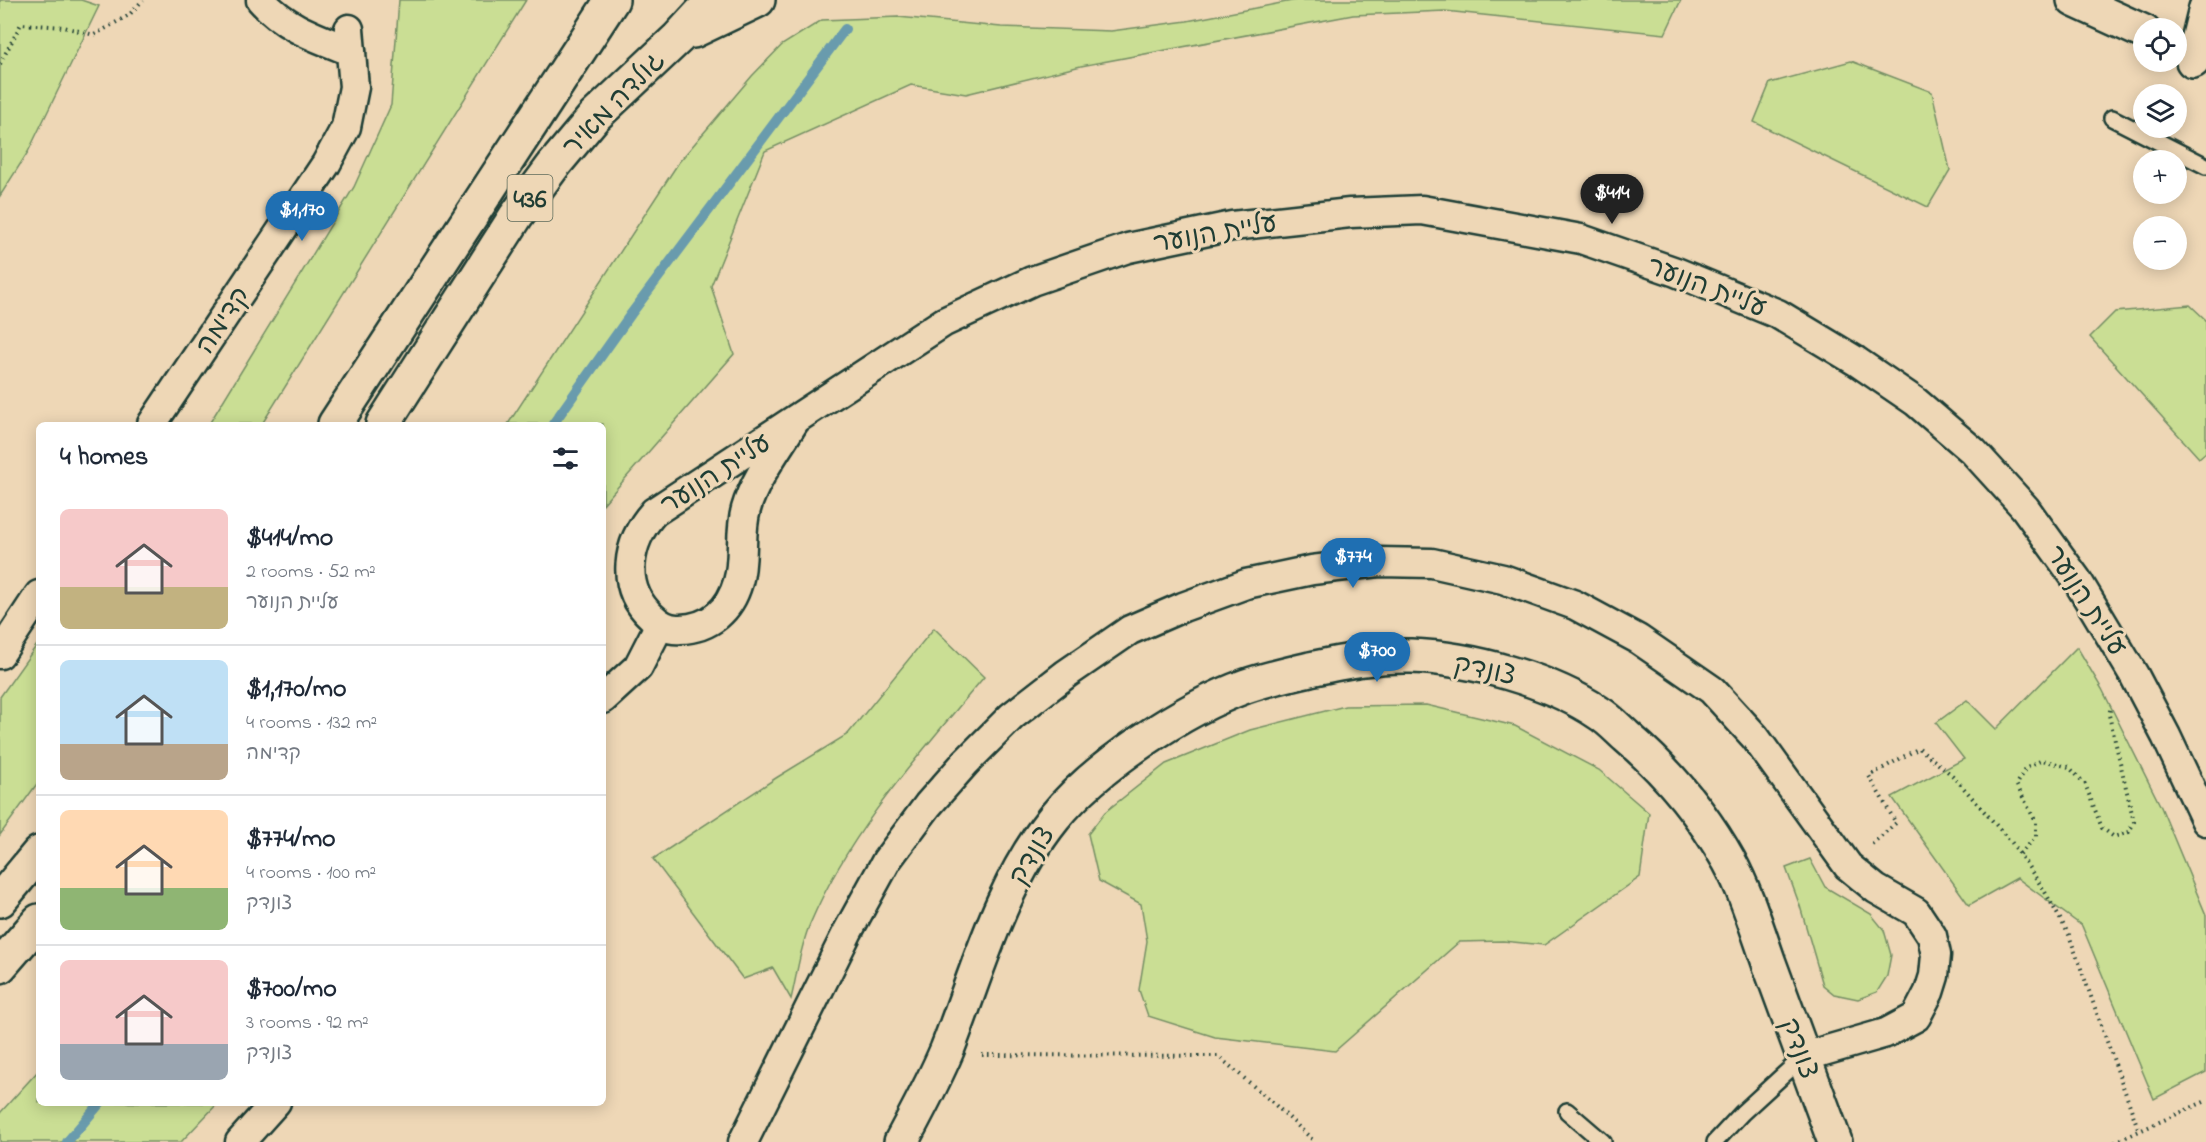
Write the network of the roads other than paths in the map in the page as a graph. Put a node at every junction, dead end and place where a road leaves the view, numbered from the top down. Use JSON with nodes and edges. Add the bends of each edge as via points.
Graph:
{"nodes":[{"id":1,"x":261,"y":0,"type":"edge"},
{"id":2,"x":612,"y":0,"type":"edge"},
{"id":3,"x":713,"y":0,"type":"edge"},
{"id":4,"x":758,"y":0,"type":"edge"},
{"id":5,"x":2074,"y":0,"type":"edge"},
{"id":6,"x":2194,"y":0,"type":"edge"},
{"id":7,"x":2206,"y":8,"type":"edge"},
{"id":8,"x":2133,"y":27,"type":"edge"},
{"id":9,"x":678,"y":38,"type":"junction"},
{"id":10,"x":2195,"y":58,"type":"edge"},
{"id":11,"x":2112,"y":118,"type":"dead end"},
{"id":12,"x":2206,"y":166,"type":"edge"},
{"id":13,"x":153,"y":422,"type":"edge"},
{"id":14,"x":336,"y":422,"type":"edge"},
{"id":15,"x":384,"y":422,"type":"edge"},
{"id":16,"x":794,"y":422,"type":"junction"},
{"id":17,"x":36,"y":600,"type":"edge"},
{"id":18,"x":660,"y":624,"type":"junction"},
{"id":19,"x":0,"y":654,"type":"edge"},
{"id":20,"x":606,"y":696,"type":"edge"},
{"id":21,"x":2206,"y":821,"type":"edge"},
{"id":22,"x":36,"y":857,"type":"edge"},
{"id":23,"x":0,"y":900,"type":"edge"},
{"id":24,"x":36,"y":924,"type":"edge"},
{"id":25,"x":0,"y":966,"type":"edge"},
{"id":26,"x":1803,"y":1057,"type":"junction"},
{"id":27,"x":272,"y":1106,"type":"edge"},
{"id":28,"x":1567,"y":1111,"type":"dead end"},
{"id":29,"x":240,"y":1142,"type":"edge"},
{"id":30,"x":743,"y":1142,"type":"edge"},
{"id":31,"x":901,"y":1142,"type":"edge"},
{"id":32,"x":1603,"y":1142,"type":"edge"},
{"id":33,"x":1714,"y":1142,"type":"edge"},
{"id":34,"x":1835,"y":1142,"type":"edge"}],
"edges":[{"from":1,"to":13,"type":"street","name":"קדימה","via":[[286,23],[313,37],[350,40],[354,87],[346,127],[326,164]]},
{"from":2,"to":14,"type":"street","name":"גולדה מאיר","number":"436"},
{"from":3,"to":9,"type":"street","name":"גולדה מאיר","number":"436"},
{"from":4,"to":9,"type":"street"},
{"from":5,"to":8,"type":"street"},
{"from":6,"to":7,"type":"street"},
{"from":7,"to":10,"type":"street"},
{"from":9,"to":15,"type":"street","name":"גולדה מאיר","number":"436","via":[[594,117],[553,166],[516,216]]},
{"from":11,"to":12,"type":"lane"},
{"from":16,"to":18,"type":"street","name":"עליית הנוער","via":[[754,489],[746,510],[739,581],[727,608],[714,620],[696,628],[676,630]]},
{"from":16,"to":18,"type":"street","name":"עליית הנוער","via":[[654,512],[642,526],[634,545],[631,584],[646,612]]},
{"from":16,"to":21,"type":"street","name":"עליית הנוער","via":[[944,322],[1032,281],[1128,248],[1232,226],[1350,213],[1422,210],[1581,239],[1778,314],[1916,402],[1973,451],[2025,508],[2077,579],[2134,675]]},
{"from":17,"to":19,"type":"street"},
{"from":18,"to":20,"type":"street","via":[[638,667]]},
{"from":22,"to":23,"type":"street"},
{"from":24,"to":25,"type":"street"},
{"from":26,"to":30,"type":"street","via":[[1886,1033],[1916,1017],[1929,992],[1936,955],[1932,936],[1916,912],[1882,893],[1848,866],[1755,737],[1712,690],[1638,639],[1575,605],[1503,579],[1432,563],[1379,562],[1312,570],[1246,584],[1183,607],[1130,630],[1012,716],[928,805],[887,860]]},
{"from":26,"to":31,"type":"street","name":"צונדק","via":[[1731,864],[1702,816],[1641,749],[1600,713],[1522,676],[1412,656],[1359,659],[1245,687],[1194,711],[1098,773],[1056,815],[1029,851],[1002,904],[945,1055]]},
{"from":26,"to":33,"type":"lane"},
{"from":26,"to":34,"type":"street","name":"צונדק"},
{"from":27,"to":29,"type":"street"},
{"from":28,"to":32,"type":"lane"}]}
